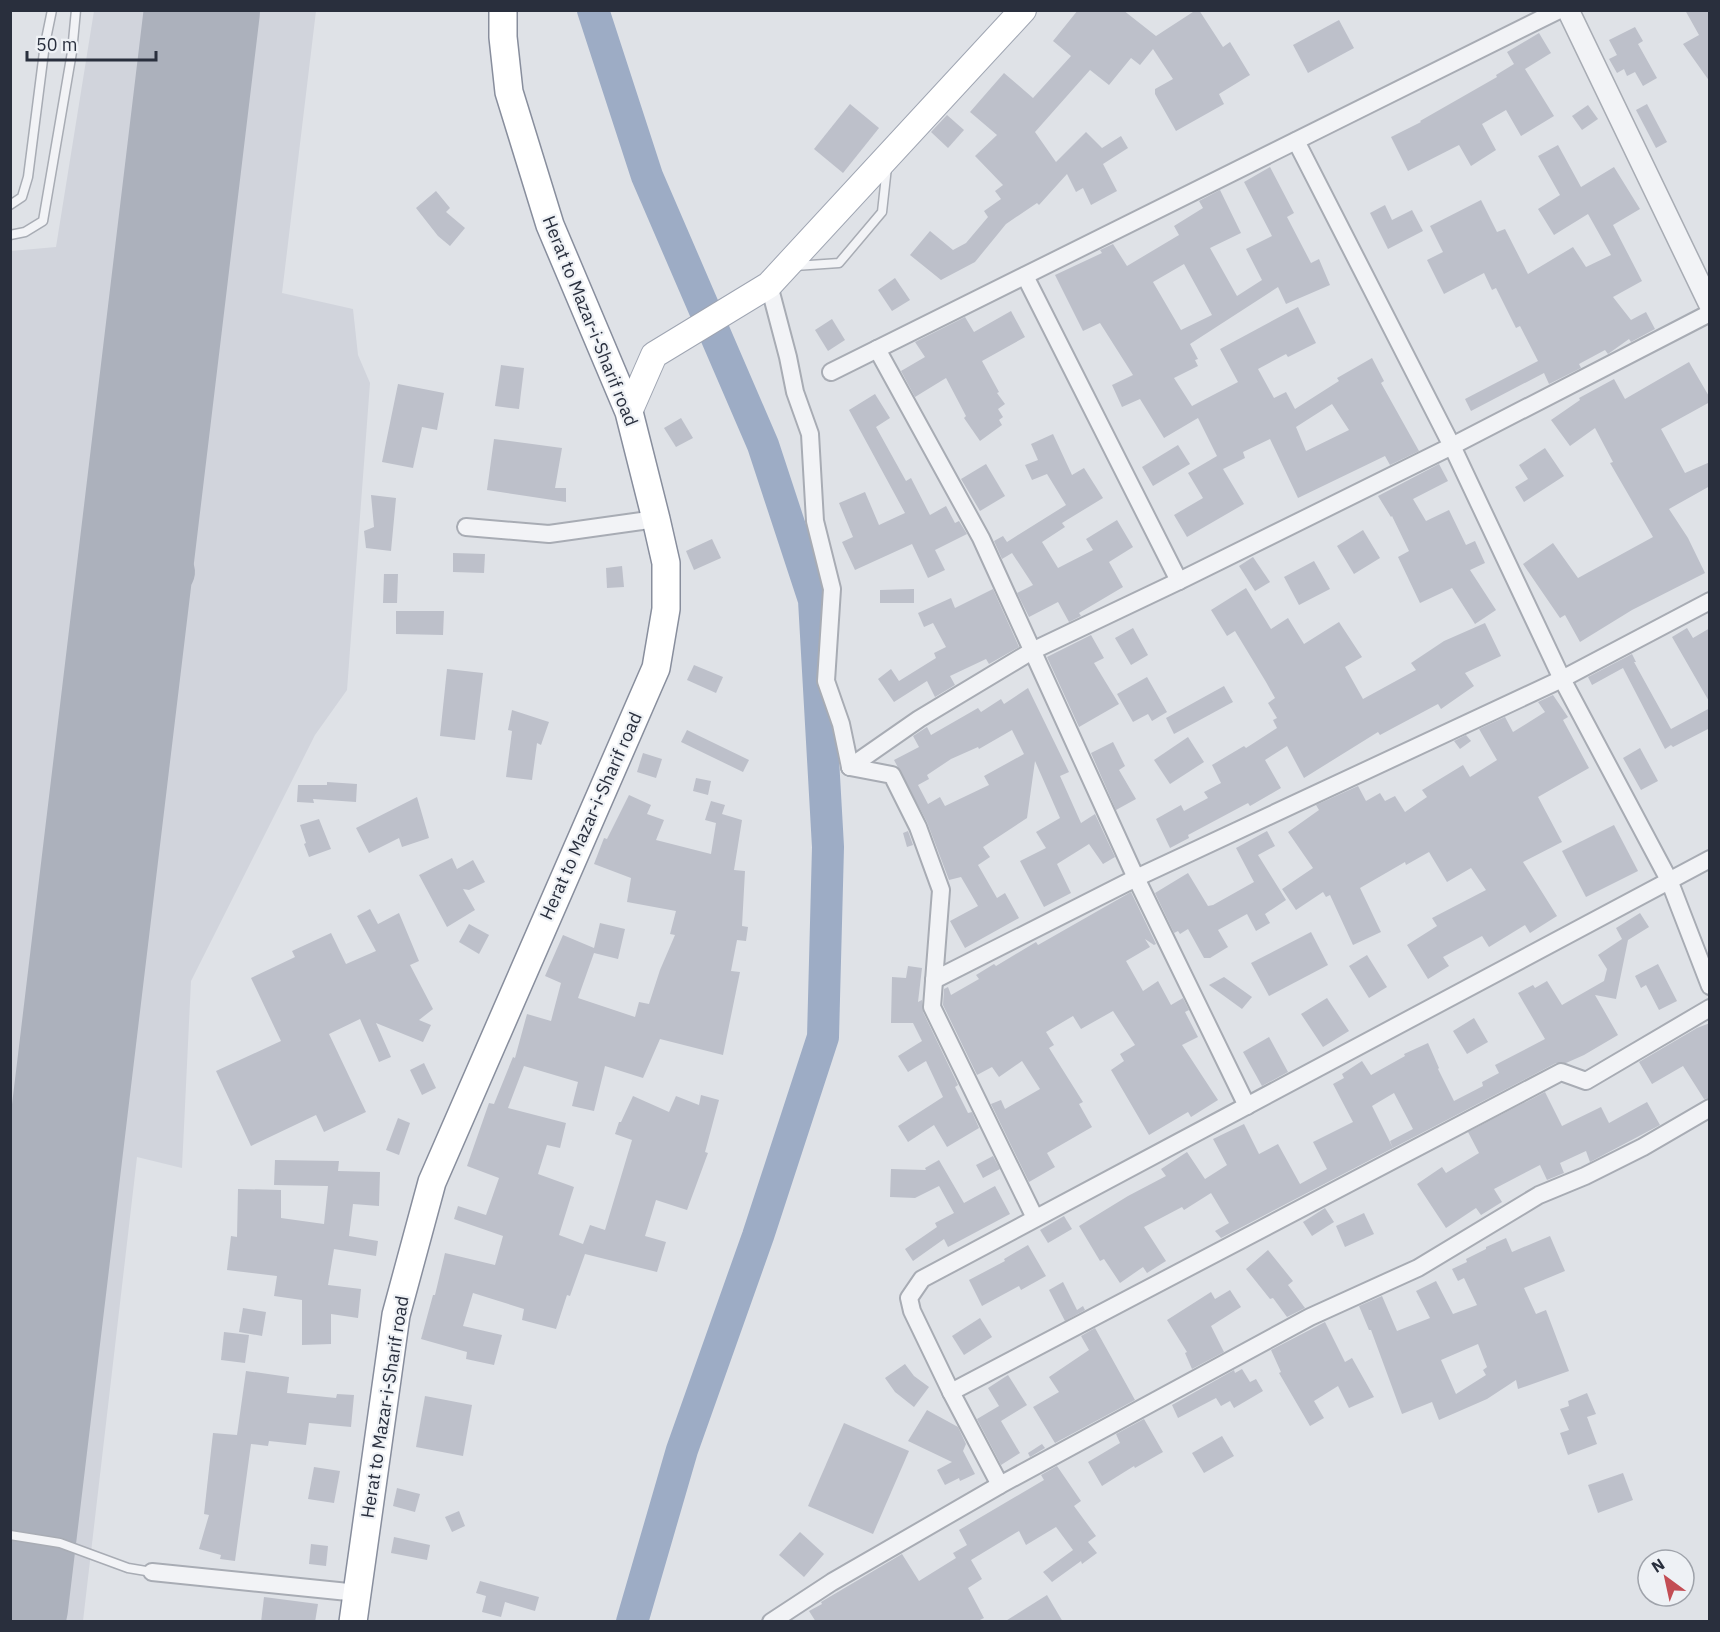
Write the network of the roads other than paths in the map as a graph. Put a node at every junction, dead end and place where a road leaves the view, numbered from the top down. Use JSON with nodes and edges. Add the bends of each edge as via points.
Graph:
{"nodes":[{"id":1,"x":52,"y":10,"type":"edge"},
{"id":2,"x":76,"y":10,"type":"edge"},
{"id":3,"x":503,"y":10,"type":"edge"},
{"id":4,"x":1023,"y":10,"type":"edge"},
{"id":5,"x":1559,"y":10,"type":"edge"},
{"id":6,"x":1568,"y":10,"type":"edge"},
{"id":7,"x":1296,"y":141,"type":"junction"},
{"id":8,"x":889,"y":156,"type":"junction"},
{"id":9,"x":10,"y":205,"type":"edge"},
{"id":10,"x":10,"y":235,"type":"edge"},
{"id":11,"x":778,"y":276,"type":"junction"},
{"id":12,"x":1025,"y":276,"type":"junction"},
{"id":13,"x":1710,"y":304,"type":"edge"},
{"id":14,"x":1710,"y":313,"type":"edge"},
{"id":15,"x":877,"y":350,"type":"junction"},
{"id":16,"x":831,"y":372,"type":"dead end"},
{"id":17,"x":630,"y":412,"type":"junction"},
{"id":18,"x":1452,"y":446,"type":"junction"},
{"id":19,"x":656,"y":519,"type":"junction"},
{"id":20,"x":466,"y":527,"type":"dead end"},
{"id":21,"x":1179,"y":581,"type":"junction"},
{"id":22,"x":1710,"y":600,"type":"edge"},
{"id":23,"x":1032,"y":651,"type":"junction"},
{"id":24,"x":1562,"y":679,"type":"junction"},
{"id":25,"x":850,"y":767,"type":"junction"},
{"id":26,"x":1710,"y":859,"type":"edge"},
{"id":27,"x":1136,"y":878,"type":"junction"},
{"id":28,"x":1669,"y":880,"type":"junction"},
{"id":29,"x":934,"y":980,"type":"junction"},
{"id":30,"x":1710,"y":986,"type":"edge"},
{"id":31,"x":1710,"y":1008,"type":"edge"},
{"id":32,"x":1247,"y":1106,"type":"junction"},
{"id":33,"x":1710,"y":1108,"type":"edge"},
{"id":34,"x":1035,"y":1218,"type":"junction"},
{"id":35,"x":951,"y":1392,"type":"junction"},
{"id":36,"x":1000,"y":1485,"type":"junction"},
{"id":37,"x":10,"y":1534,"type":"edge"},
{"id":38,"x":152,"y":1572,"type":"joint"},
{"id":39,"x":358,"y":1593,"type":"junction"},
{"id":40,"x":353,"y":1622,"type":"edge"},
{"id":41,"x":771,"y":1622,"type":"edge"}],
"edges":[{"from":1,"to":9,"type":"lane","via":[[28,177],[22,197]]},
{"from":2,"to":10,"type":"lane","via":[[43,221],[26,232]]},
{"from":3,"to":17,"type":"highway","name":"Herat to Mazar-i-Sharif road","via":[[509,92],[550,225]]},
{"from":4,"to":8,"type":"main road"},
{"from":5,"to":7,"type":"street"},
{"from":6,"to":13,"type":"street"},
{"from":7,"to":12,"type":"street"},
{"from":7,"to":18,"type":"street"},
{"from":8,"to":11,"type":"main road"},
{"from":8,"to":11,"type":"lane","via":[[882,212],[839,263]]},
{"from":11,"to":17,"type":"main road","via":[[654,355]]},
{"from":11,"to":25,"type":"street","via":[[795,392],[810,434],[815,521],[832,589],[826,681]]},
{"from":12,"to":15,"type":"street"},
{"from":12,"to":21,"type":"street"},
{"from":14,"to":18,"type":"street"},
{"from":15,"to":16,"type":"street"},
{"from":15,"to":23,"type":"street","via":[[981,538]]},
{"from":17,"to":19,"type":"highway","name":"Herat to Mazar-i-Sharif road"},
{"from":18,"to":21,"type":"street"},
{"from":18,"to":24,"type":"street"},
{"from":19,"to":20,"type":"street","via":[[549,534]]},
{"from":19,"to":39,"type":"highway","name":"Herat to Mazar-i-Sharif road","via":[[666,562],[666,609],[656,668],[432,1182],[396,1315]]},
{"from":21,"to":23,"type":"street"},
{"from":22,"to":24,"type":"street"},
{"from":23,"to":25,"type":"street"},
{"from":23,"to":27,"type":"street"},
{"from":24,"to":27,"type":"street"},
{"from":24,"to":28,"type":"street"},
{"from":25,"to":29,"type":"street","via":[[892,775],[918,827],[941,890]]},
{"from":26,"to":28,"type":"street"},
{"from":27,"to":29,"type":"street"},
{"from":27,"to":32,"type":"street"},
{"from":28,"to":30,"type":"street"},
{"from":28,"to":32,"type":"street"},
{"from":29,"to":34,"type":"street","via":[[932,1007]]},
{"from":31,"to":35,"type":"street","via":[[1586,1082],[1561,1072]]},
{"from":32,"to":34,"type":"street"},
{"from":33,"to":36,"type":"street","via":[[1643,1147],[1539,1195],[1418,1268],[1310,1317]]},
{"from":34,"to":35,"type":"street","via":[[922,1279],[909,1298]]},
{"from":35,"to":36,"type":"street"},
{"from":36,"to":41,"type":"street","via":[[841,1576]]},
{"from":37,"to":38,"type":"lane","via":[[60,1543],[128,1568]]},
{"from":38,"to":39,"type":"street"},
{"from":39,"to":40,"type":"highway","name":"Herat to Mazar-i-Sharif road"}]}
